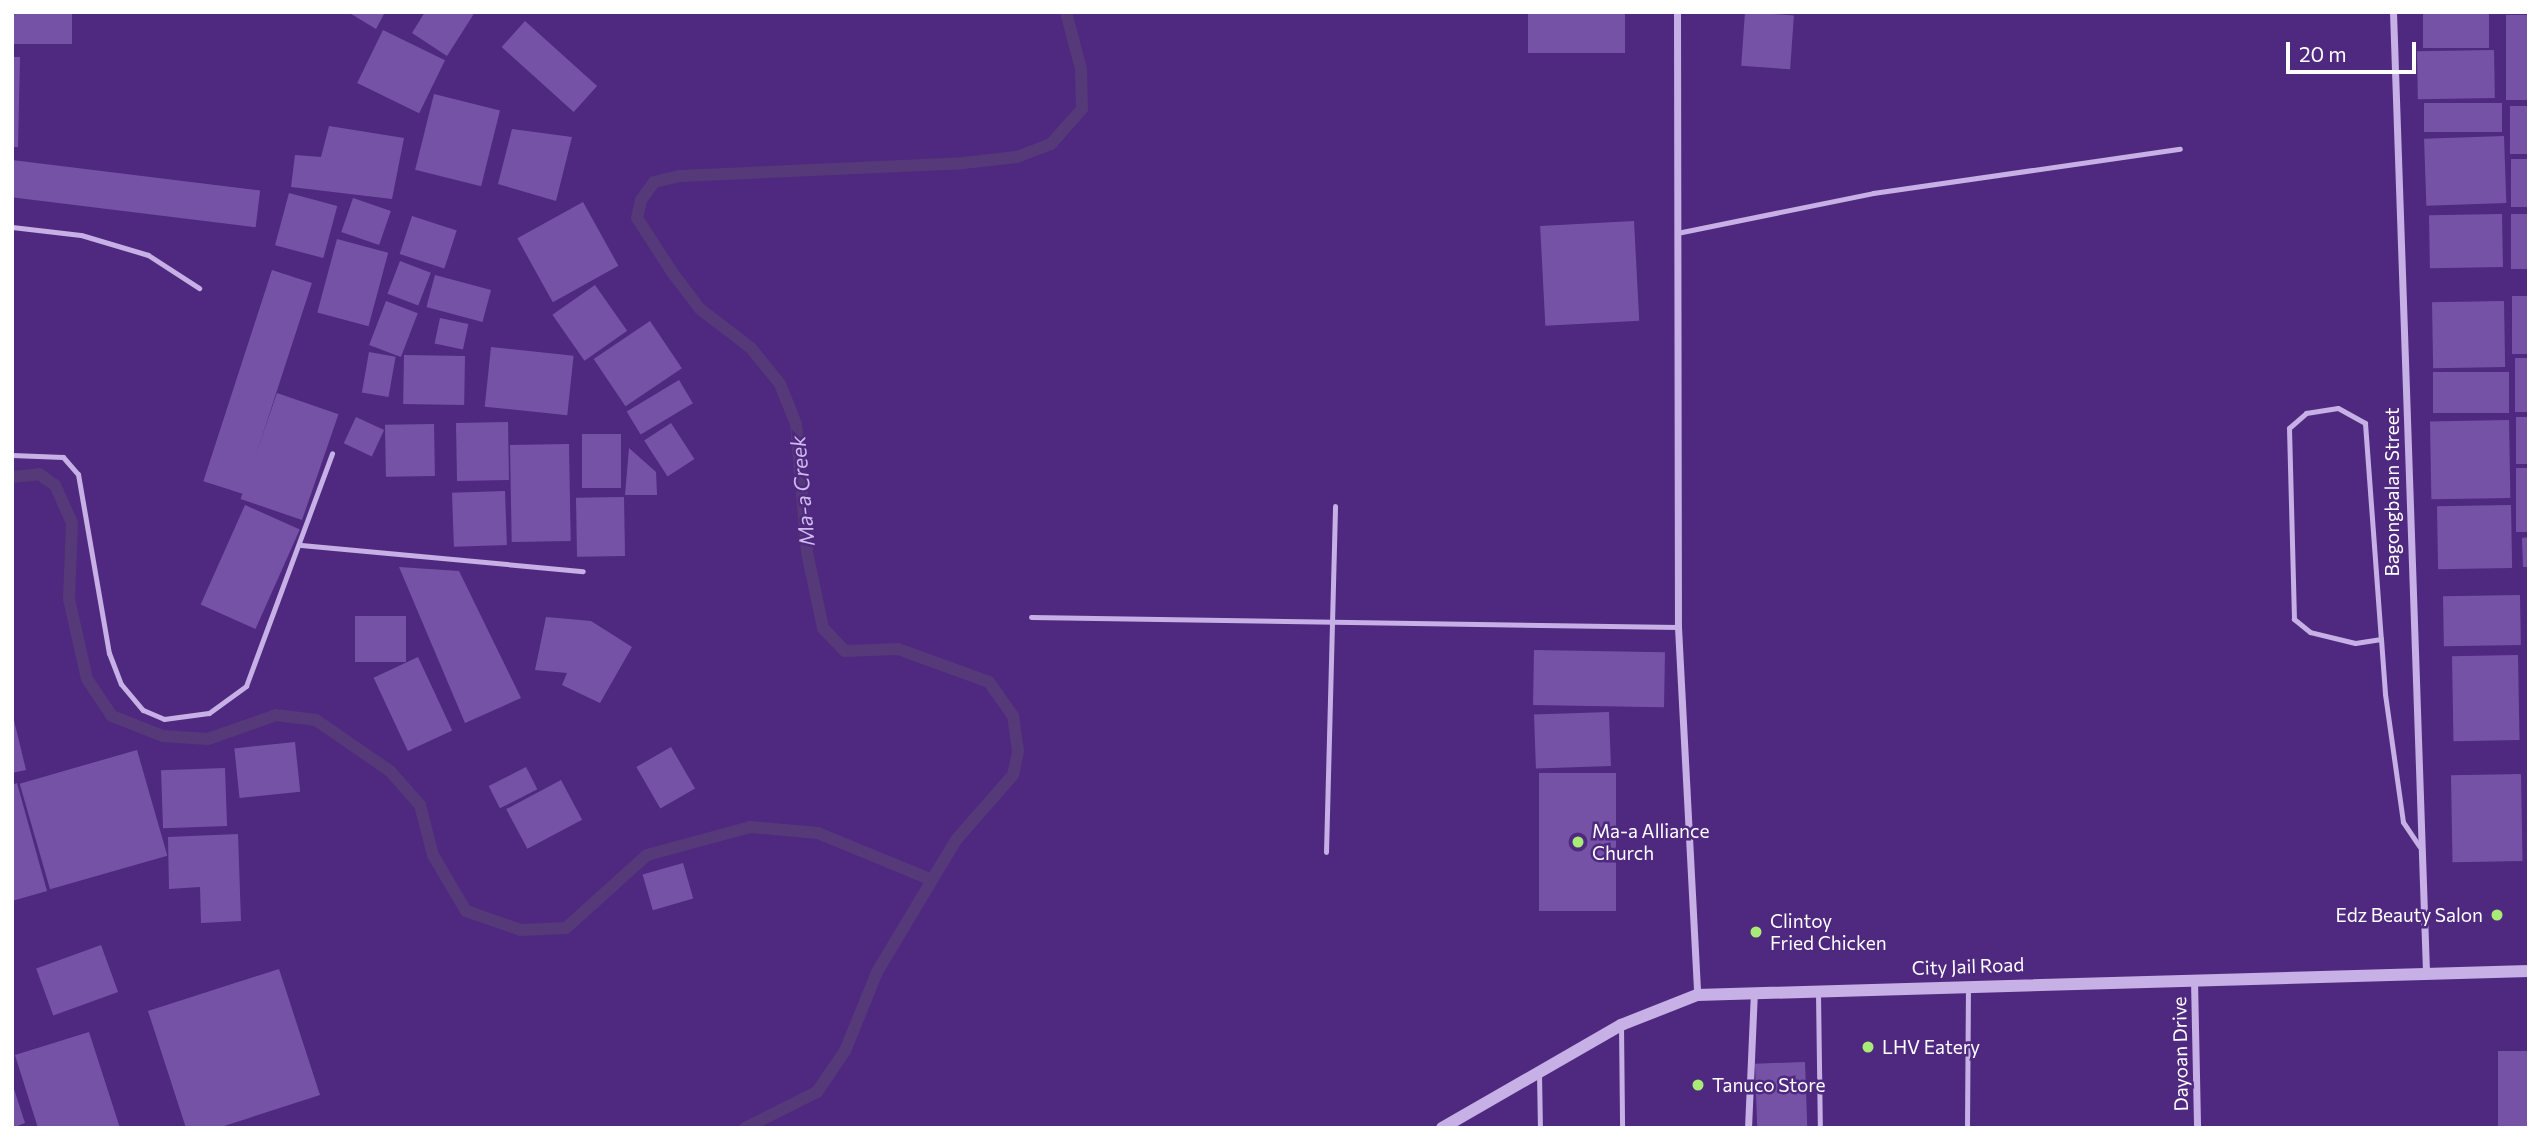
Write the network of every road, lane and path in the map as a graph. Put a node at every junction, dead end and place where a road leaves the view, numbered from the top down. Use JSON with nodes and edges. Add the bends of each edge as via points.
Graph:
{"nodes":[{"id":1,"x":1676,"y":12,"type":"edge"},
{"id":2,"x":2393,"y":12,"type":"edge"},
{"id":3,"x":2180,"y":149,"type":"dead end"},
{"id":4,"x":12,"y":227,"type":"edge"},
{"id":5,"x":1677,"y":233,"type":"junction"},
{"id":6,"x":199,"y":288,"type":"dead end"},
{"id":7,"x":332,"y":453,"type":"dead end"},
{"id":8,"x":12,"y":455,"type":"edge"},
{"id":9,"x":1335,"y":506,"type":"dead end"},
{"id":10,"x":301,"y":545,"type":"junction"},
{"id":11,"x":583,"y":571,"type":"dead end"},
{"id":12,"x":1031,"y":617,"type":"dead end"},
{"id":13,"x":1332,"y":621,"type":"junction"},
{"id":14,"x":1678,"y":627,"type":"junction"},
{"id":15,"x":2381,"y":639,"type":"junction"},
{"id":16,"x":2419,"y":846,"type":"junction"},
{"id":17,"x":1326,"y":852,"type":"dead end"},
{"id":18,"x":2529,"y":971,"type":"edge"},
{"id":19,"x":2426,"y":972,"type":"junction"},
{"id":20,"x":2194,"y":979,"type":"junction"},
{"id":21,"x":1968,"y":985,"type":"junction"},
{"id":22,"x":1818,"y":990,"type":"junction"},
{"id":23,"x":1754,"y":991,"type":"junction"},
{"id":24,"x":1697,"y":995,"type":"junction"},
{"id":25,"x":1621,"y":1025,"type":"junction"},
{"id":26,"x":1539,"y":1070,"type":"junction"},
{"id":27,"x":1448,"y":1126,"type":"edge"},
{"id":28,"x":1540,"y":1128,"type":"edge"},
{"id":29,"x":1622,"y":1128,"type":"edge"},
{"id":30,"x":1748,"y":1128,"type":"edge"},
{"id":31,"x":1820,"y":1128,"type":"edge"},
{"id":32,"x":1967,"y":1128,"type":"edge"},
{"id":33,"x":2197,"y":1128,"type":"edge"}],
"edges":[{"from":1,"to":5,"type":"street"},
{"from":2,"to":16,"type":"street","name":"Bagongbalan Street"},
{"from":3,"to":5,"type":"lane","via":[[1873,194]]},
{"from":4,"to":6,"type":"lane","via":[[81,235],[148,254]]},
{"from":5,"to":14,"type":"street"},
{"from":7,"to":10,"type":"lane"},
{"from":8,"to":10,"type":"lane","via":[[63,457],[78,474],[109,653],[121,684],[143,710],[164,719],[209,713],[246,686]]},
{"from":9,"to":13,"type":"lane"},
{"from":10,"to":11,"type":"lane"},
{"from":12,"to":13,"type":"lane"},
{"from":13,"to":14,"type":"lane"},
{"from":13,"to":17,"type":"lane"},
{"from":14,"to":24,"type":"street"},
{"from":15,"to":15,"type":"lane","via":[[2365,423],[2338,408],[2306,412],[2289,428],[2294,619],[2310,632],[2355,643]]},
{"from":15,"to":16,"type":"lane","via":[[2403,822]]},
{"from":16,"to":19,"type":"street","name":"Bagongbalan Street"},
{"from":18,"to":19,"type":"street","name":"City Jail Road"},
{"from":19,"to":20,"type":"street","name":"City Jail Road"},
{"from":20,"to":21,"type":"street","name":"City Jail Road"},
{"from":20,"to":33,"type":"street","name":"Dayoan Drive"},
{"from":21,"to":22,"type":"street","name":"City Jail Road"},
{"from":21,"to":32,"type":"lane"},
{"from":22,"to":23,"type":"street","name":"City Jail Road"},
{"from":22,"to":31,"type":"lane"},
{"from":23,"to":24,"type":"street","name":"City Jail Road"},
{"from":23,"to":30,"type":"street"},
{"from":24,"to":25,"type":"street","name":"City Jail Road"},
{"from":25,"to":26,"type":"street","name":"City Jail Road"},
{"from":25,"to":29,"type":"lane"},
{"from":26,"to":27,"type":"street","name":"City Jail Road"},
{"from":26,"to":28,"type":"lane"}]}
